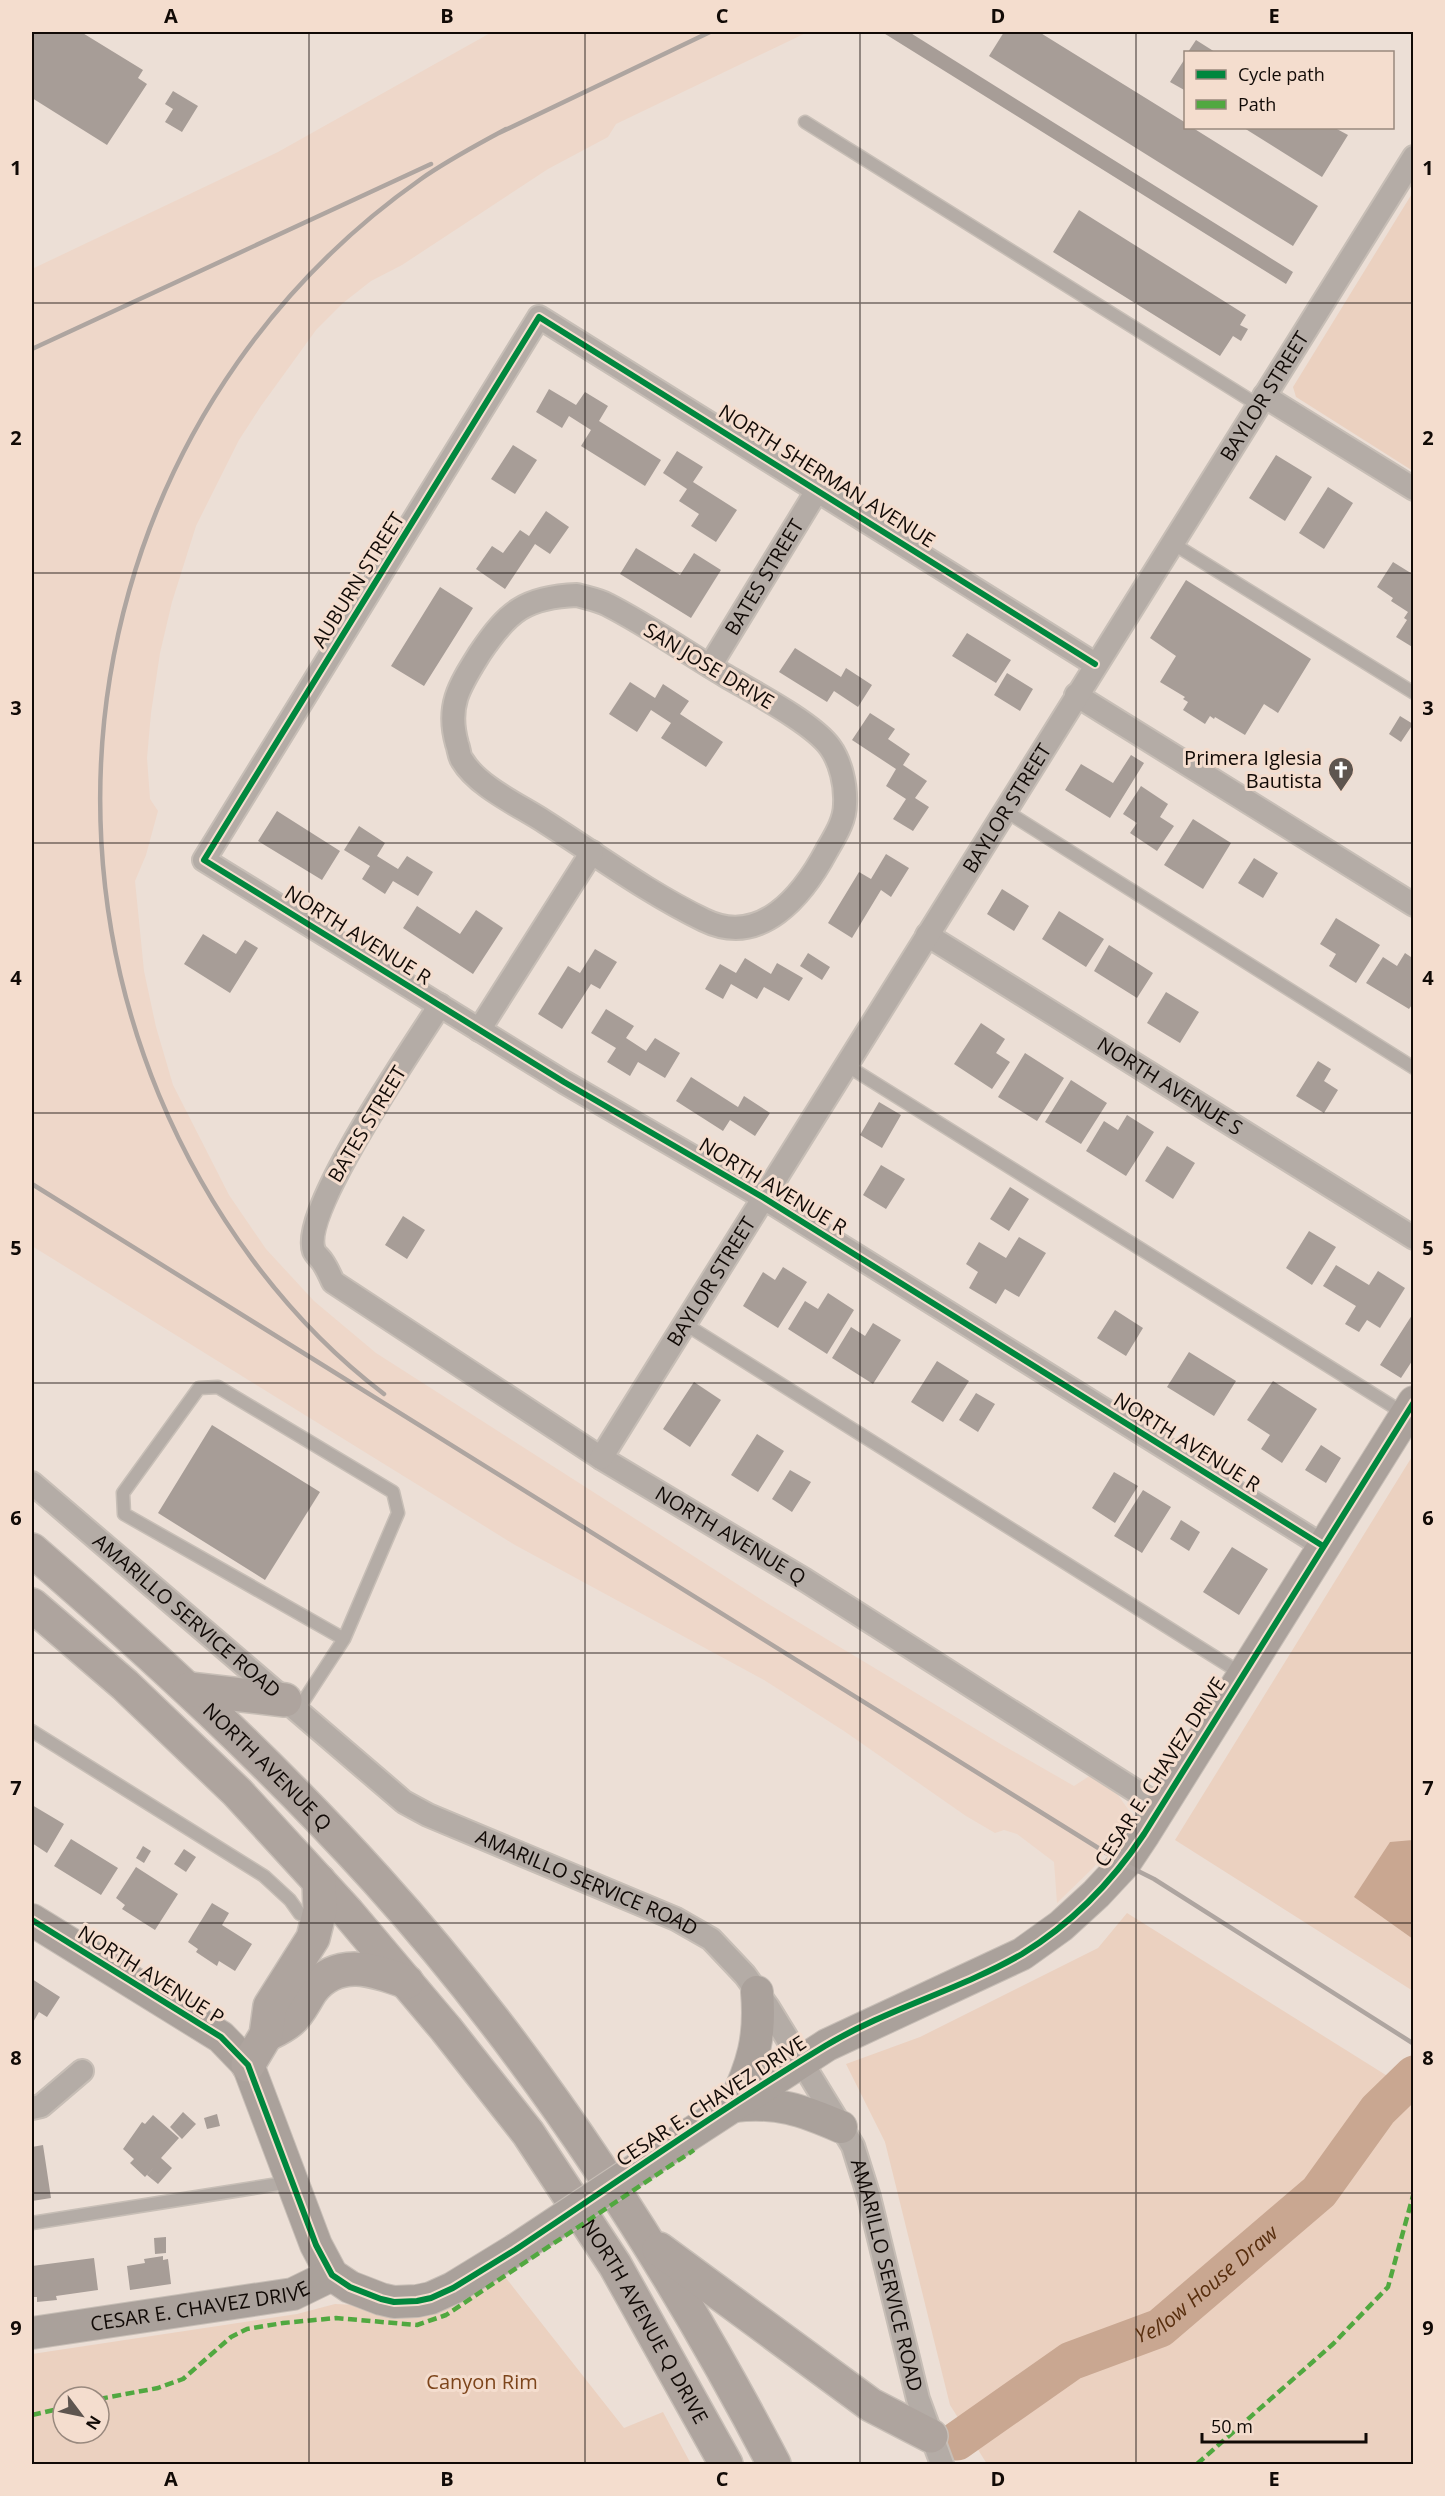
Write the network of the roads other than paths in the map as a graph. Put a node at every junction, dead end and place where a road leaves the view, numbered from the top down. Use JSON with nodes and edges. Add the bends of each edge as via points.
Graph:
{"nodes":[{"id":1,"x":805,"y":122,"type":"dead end"},
{"id":2,"x":1413,"y":158,"type":"edge"},
{"id":3,"x":539,"y":317,"type":"joint"},
{"id":4,"x":1261,"y":401,"type":"junction"},
{"id":5,"x":818,"y":489,"type":"junction"},
{"id":6,"x":1413,"y":489,"type":"edge"},
{"id":7,"x":1172,"y":543,"type":"junction"},
{"id":8,"x":1095,"y":664,"type":"junction"},
{"id":9,"x":710,"y":666,"type":"junction"},
{"id":10,"x":1413,"y":693,"type":"edge"},
{"id":11,"x":1076,"y":695,"type":"junction"},
{"id":12,"x":1004,"y":810,"type":"junction"},
{"id":13,"x":592,"y":852,"type":"junction"},
{"id":14,"x":204,"y":860,"type":"joint"},
{"id":15,"x":1413,"y":905,"type":"edge"},
{"id":16,"x":927,"y":934,"type":"junction"},
{"id":17,"x":440,"y":1005,"type":"junction"},
{"id":18,"x":479,"y":1030,"type":"junction"},
{"id":19,"x":846,"y":1065,"type":"junction"},
{"id":20,"x":1413,"y":1068,"type":"edge"},
{"id":21,"x":764,"y":1198,"type":"junction"},
{"id":22,"x":1413,"y":1238,"type":"edge"},
{"id":23,"x":314,"y":1250,"type":"joint"},
{"id":24,"x":685,"y":1324,"type":"junction"},
{"id":25,"x":1410,"y":1408,"type":"edge"},
{"id":26,"x":601,"y":1458,"type":"junction"},
{"id":27,"x":32,"y":1483,"type":"edge"},
{"id":28,"x":1323,"y":1546,"type":"junction"},
{"id":29,"x":32,"y":1550,"type":"edge"},
{"id":30,"x":32,"y":1605,"type":"edge"},
{"id":31,"x":344,"y":1640,"type":"junction"},
{"id":32,"x":1243,"y":1675,"type":"junction"},
{"id":33,"x":189,"y":1689,"type":"junction"},
{"id":34,"x":291,"y":1706,"type":"junction"},
{"id":35,"x":32,"y":1731,"type":"edge"},
{"id":36,"x":1161,"y":1807,"type":"junction"},
{"id":37,"x":320,"y":1881,"type":"junction"},
{"id":38,"x":300,"y":1914,"type":"dead end"},
{"id":39,"x":32,"y":1920,"type":"edge"},
{"id":40,"x":407,"y":1982,"type":"junction"},
{"id":41,"x":757,"y":1992,"type":"junction"},
{"id":42,"x":482,"y":2005,"type":"joint"},
{"id":43,"x":266,"y":2036,"type":"junction"},
{"id":44,"x":802,"y":2061,"type":"junction"},
{"id":45,"x":248,"y":2065,"type":"junction"},
{"id":46,"x":82,"y":2071,"type":"dead end"},
{"id":47,"x":733,"y":2106,"type":"junction"},
{"id":48,"x":32,"y":2108,"type":"edge"},
{"id":49,"x":841,"y":2127,"type":"junction"},
{"id":50,"x":292,"y":2182,"type":"junction"},
{"id":51,"x":32,"y":2223,"type":"edge"},
{"id":52,"x":332,"y":2275,"type":"junction"},
{"id":53,"x":679,"y":2275,"type":"junction"},
{"id":54,"x":32,"y":2333,"type":"edge"},
{"id":55,"x":937,"y":2450,"type":"edge"},
{"id":56,"x":726,"y":2464,"type":"edge"},
{"id":57,"x":774,"y":2464,"type":"edge"}],
"edges":[{"from":1,"to":4,"type":"lane"},
{"from":2,"to":4,"type":"street","name":"BAYLOR STREET"},
{"from":3,"to":5,"type":"street","name":"NORTH SHERMAN AVENUE"},
{"from":3,"to":14,"type":"street","name":"AUBURN STREET"},
{"from":4,"to":6,"type":"street"},
{"from":4,"to":7,"type":"street","name":"BAYLOR STREET"},
{"from":5,"to":8,"type":"street","name":"NORTH SHERMAN AVENUE"},
{"from":5,"to":9,"type":"street","name":"BATES STREET"},
{"from":7,"to":8,"type":"street","name":"BAYLOR STREET"},
{"from":7,"to":10,"type":"lane"},
{"from":8,"to":11,"type":"street","name":"BAYLOR STREET"},
{"from":9,"to":13,"type":"street","name":"SAN JOSE DRIVE","via":[[807,726],[830,747],[842,775],[845,806],[841,825],[822,860],[794,901],[771,919],[736,928],[707,921]]},
{"from":9,"to":13,"type":"street","name":"SAN JOSE DRIVE","via":[[606,604],[577,595],[550,596],[517,609],[496,629],[458,689],[453,731],[462,760],[481,781]]},
{"from":11,"to":12,"type":"street","name":"BAYLOR STREET"},
{"from":11,"to":15,"type":"street"},
{"from":12,"to":16,"type":"street","name":"BAYLOR STREET"},
{"from":12,"to":20,"type":"lane"},
{"from":13,"to":18,"type":"street"},
{"from":14,"to":17,"type":"street","name":"NORTH AVENUE R"},
{"from":16,"to":19,"type":"street","name":"BAYLOR STREET"},
{"from":16,"to":22,"type":"street","name":"NORTH AVENUE S"},
{"from":17,"to":18,"type":"street","name":"NORTH AVENUE R"},
{"from":17,"to":23,"type":"street","name":"BATES STREET","via":[[336,1172],[318,1212]]},
{"from":18,"to":21,"type":"street","name":"NORTH AVENUE R"},
{"from":19,"to":21,"type":"street","name":"BAYLOR STREET"},
{"from":19,"to":25,"type":"lane"},
{"from":21,"to":24,"type":"street","name":"BAYLOR STREET"},
{"from":21,"to":28,"type":"street","name":"NORTH AVENUE R"},
{"from":23,"to":26,"type":"street","name":"NORTH AVENUE Q","via":[[333,1282]]},
{"from":24,"to":26,"type":"street","name":"BAYLOR STREET"},
{"from":24,"to":32,"type":"lane"},
{"from":25,"to":28,"type":"street","name":"CESAR E. CHAVEZ DRIVE"},
{"from":26,"to":36,"type":"street","name":"NORTH AVENUE Q","via":[[805,1580]]},
{"from":27,"to":34,"type":"street","name":"AMARILLO SERVICE ROAD"},
{"from":28,"to":32,"type":"street","name":"CESAR E. CHAVEZ DRIVE"},
{"from":29,"to":33,"type":"main road","name":"NORTH AVENUE Q"},
{"from":30,"to":37,"type":"main road","name":"NORTH AVENUE Q","via":[[125,1685],[237,1792]]},
{"from":31,"to":31,"type":"lane","via":[[398,1513],[393,1492],[218,1387],[199,1388],[123,1493],[124,1514]]},
{"from":31,"to":34,"type":"lane"},
{"from":32,"to":36,"type":"street","name":"CESAR E. CHAVEZ DRIVE"},
{"from":33,"to":34,"type":"main road"},
{"from":33,"to":42,"type":"main road","name":"NORTH AVENUE Q","via":[[268,1764],[378,1880]]},
{"from":34,"to":41,"type":"street","name":"AMARILLO SERVICE ROAD","via":[[404,1802],[676,1919],[711,1939]]},
{"from":35,"to":38,"type":"lane","via":[[264,1876]]},
{"from":36,"to":44,"type":"street","name":"CESAR E. CHAVEZ DRIVE","via":[[1124,1864],[1061,1926],[1022,1953],[827,2045]]},
{"from":37,"to":40,"type":"main road","name":"NORTH AVENUE Q"},
{"from":37,"to":43,"type":"main road","via":[[320,1910],[313,1938],[270,2006]]},
{"from":39,"to":45,"type":"street","name":"NORTH AVENUE P","via":[[221,2037]]},
{"from":40,"to":43,"type":"main road","via":[[381,1973],[345,1968],[325,1977],[292,2020]]},
{"from":40,"to":56,"type":"main road","name":"NORTH AVENUE Q DRIVE","via":[[528,2133],[578,2208],[615,2265]]},
{"from":41,"to":44,"type":"street","name":"AMARILLO SERVICE ROAD"},
{"from":41,"to":47,"type":"street","via":[[755,2052]]},
{"from":42,"to":53,"type":"main road","name":"NORTH AVENUE Q DRIVE","via":[[562,2110],[648,2241]]},
{"from":43,"to":45,"type":"main road"},
{"from":44,"to":47,"type":"street","name":"CESAR E. CHAVEZ DRIVE"},
{"from":44,"to":49,"type":"street","name":"AMARILLO SERVICE ROAD"},
{"from":45,"to":50,"type":"street"},
{"from":46,"to":48,"type":"street","via":[[41,2106]]},
{"from":47,"to":49,"type":"street","via":[[782,2105]]},
{"from":47,"to":52,"type":"street","name":"CESAR E. CHAVEZ DRIVE","bridge":true,"via":[[515,2250],[431,2298],[393,2302],[350,2287]]},
{"from":49,"to":55,"type":"street","name":"AMARILLO SERVICE ROAD","via":[[853,2145],[869,2197],[918,2399]]},
{"from":50,"to":51,"type":"lane"},
{"from":50,"to":52,"type":"street"},
{"from":52,"to":54,"type":"street","name":"CESAR E. CHAVEZ DRIVE","via":[[293,2294]]},
{"from":53,"to":55,"type":"main road"},
{"from":53,"to":57,"type":"main road"}]}
